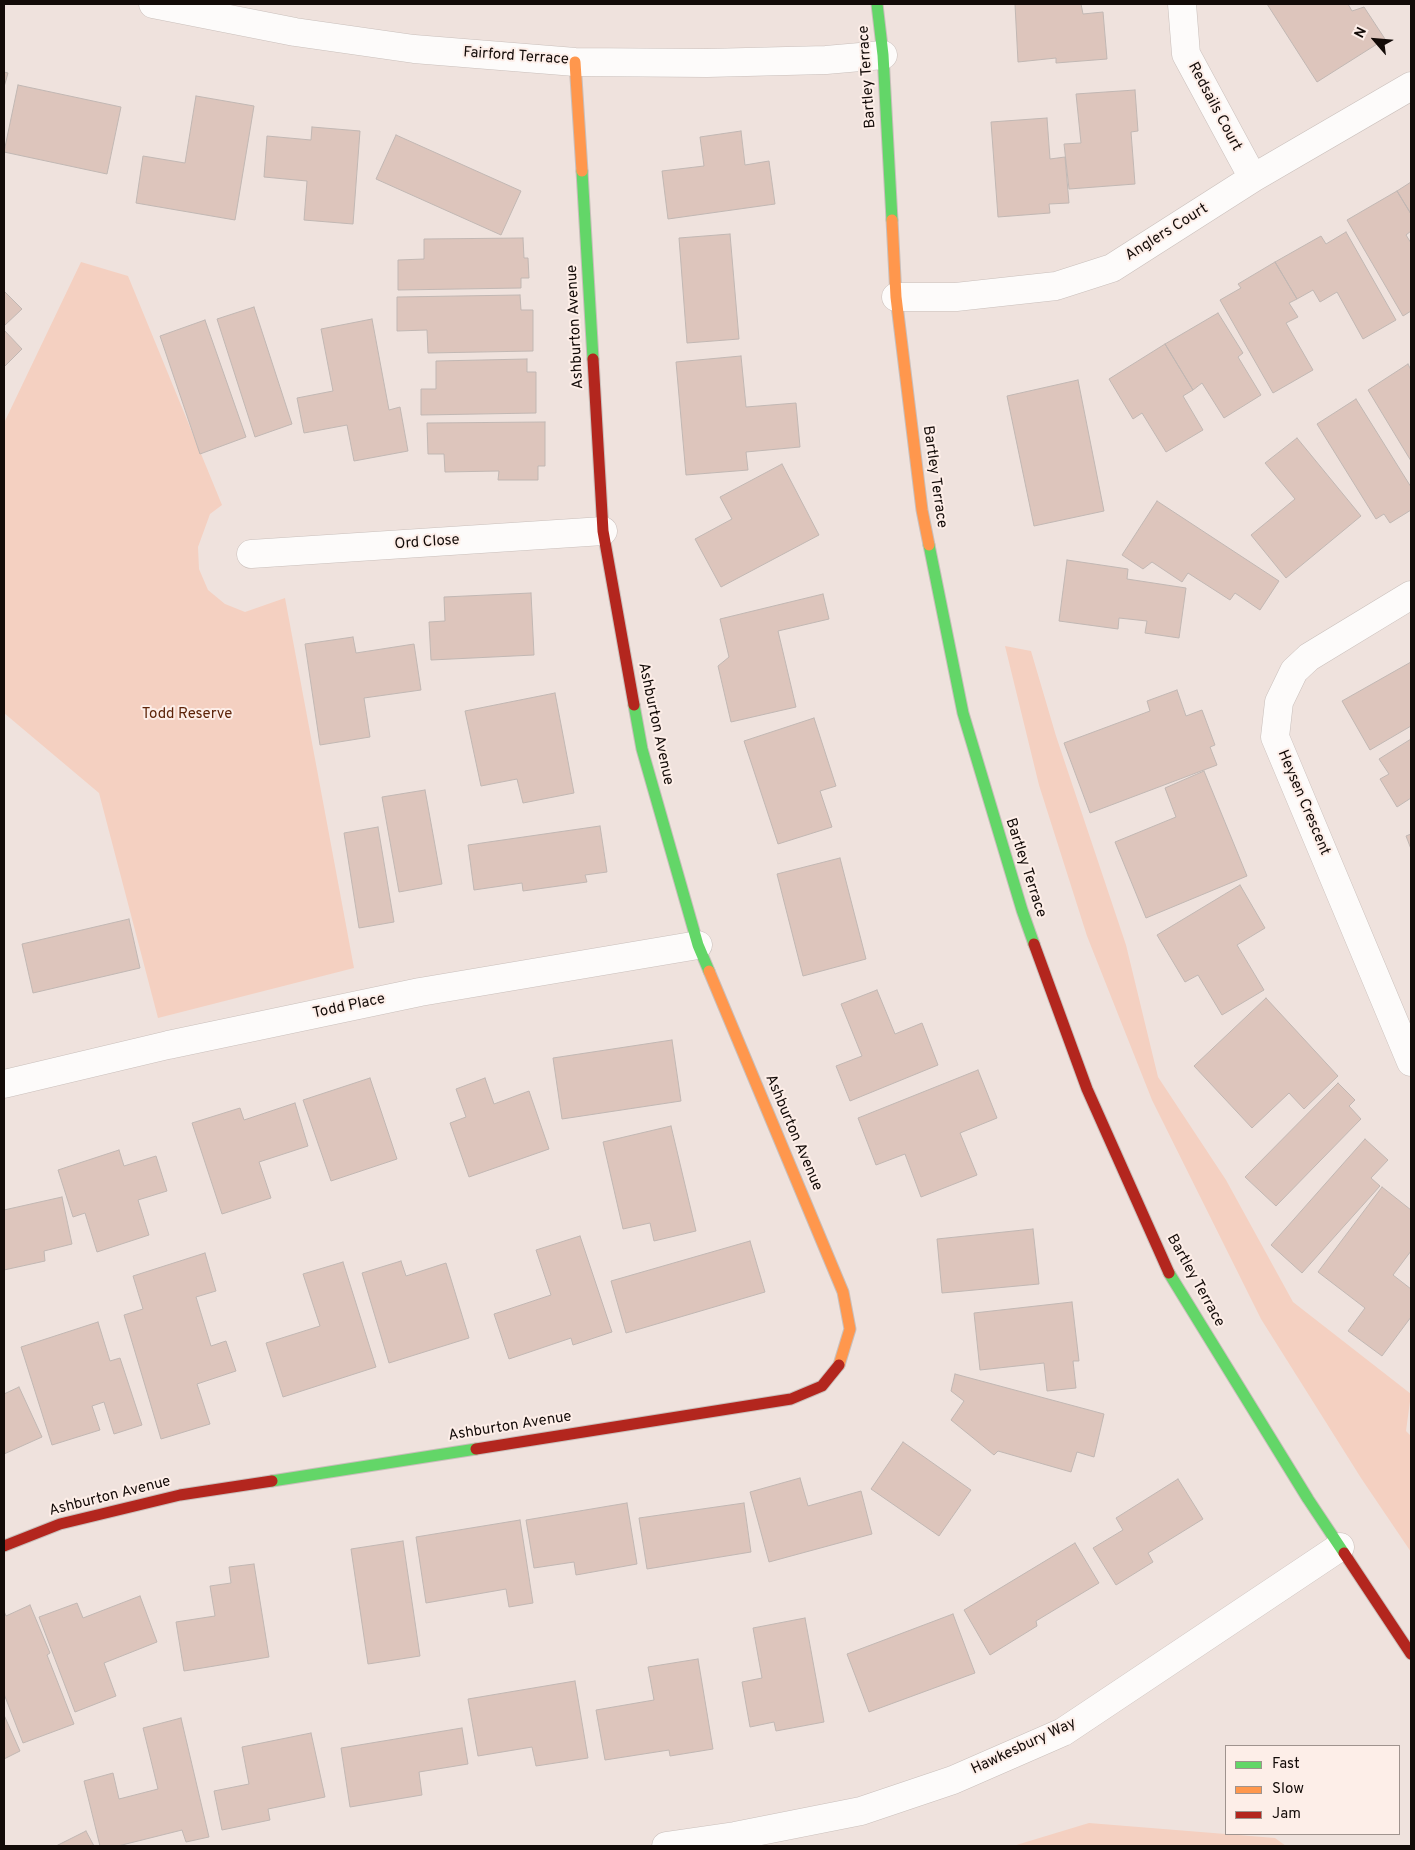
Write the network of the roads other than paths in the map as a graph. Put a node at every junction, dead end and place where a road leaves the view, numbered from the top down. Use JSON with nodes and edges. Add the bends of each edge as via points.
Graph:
{"nodes":[{"id":1,"x":153,"y":4,"type":"edge"},
{"id":2,"x":877,"y":4,"type":"edge"},
{"id":3,"x":1182,"y":4,"type":"edge"},
{"id":4,"x":882,"y":55,"type":"junction"},
{"id":5,"x":574,"y":62,"type":"junction"},
{"id":6,"x":1411,"y":86,"type":"edge"},
{"id":7,"x":1253,"y":178,"type":"junction"},
{"id":8,"x":896,"y":297,"type":"junction"},
{"id":9,"x":603,"y":531,"type":"junction"},
{"id":10,"x":251,"y":554,"type":"dead end"},
{"id":11,"x":1411,"y":595,"type":"edge"},
{"id":12,"x":698,"y":945,"type":"junction"},
{"id":13,"x":1411,"y":1062,"type":"edge"},
{"id":14,"x":4,"y":1084,"type":"edge"},
{"id":15,"x":4,"y":1546,"type":"edge"},
{"id":16,"x":1340,"y":1548,"type":"junction"},
{"id":17,"x":1411,"y":1654,"type":"edge"},
{"id":18,"x":666,"y":1846,"type":"edge"}],
"edges":[{"from":1,"to":5,"type":"street","name":"Fairford Terrace","via":[[295,32],[414,49]]},
{"from":2,"to":4,"type":"street","name":"Bartley Terrace"},
{"from":3,"to":7,"type":"street","name":"Redsails Court","via":[[1186,54]]},
{"from":4,"to":5,"type":"street","name":"Fairford Terrace","via":[[707,63]]},
{"from":4,"to":8,"type":"street","name":"Bartley Terrace"},
{"from":5,"to":9,"type":"street","name":"Ashburton Avenue"},
{"from":6,"to":7,"type":"street","name":"Anglers Court"},
{"from":7,"to":8,"type":"street","name":"Anglers Court","via":[[1112,268],[1056,286],[956,296]]},
{"from":8,"to":16,"type":"street","name":"Bartley Terrace","via":[[922,510],[963,714],[1016,891],[1053,999],[1087,1089],[1168,1269]]},
{"from":9,"to":10,"type":"street","name":"Ord Close"},
{"from":9,"to":12,"type":"street","name":"Ashburton Avenue","via":[[642,749]]},
{"from":11,"to":13,"type":"street","name":"Heysen Crescent","via":[[1309,657],[1294,671],[1279,702],[1275,737]]},
{"from":12,"to":14,"type":"street","name":"Todd Place","via":[[420,992],[168,1045]]},
{"from":12,"to":15,"type":"street","name":"Ashburton Avenue","via":[[843,1292],[850,1329],[838,1369],[822,1386],[791,1399],[180,1495],[60,1524]]},
{"from":16,"to":17,"type":"street","name":"Bartley Terrace"},
{"from":16,"to":18,"type":"street","name":"Hawkesbury Way","via":[[1063,1732],[953,1780],[861,1811]]}]}
